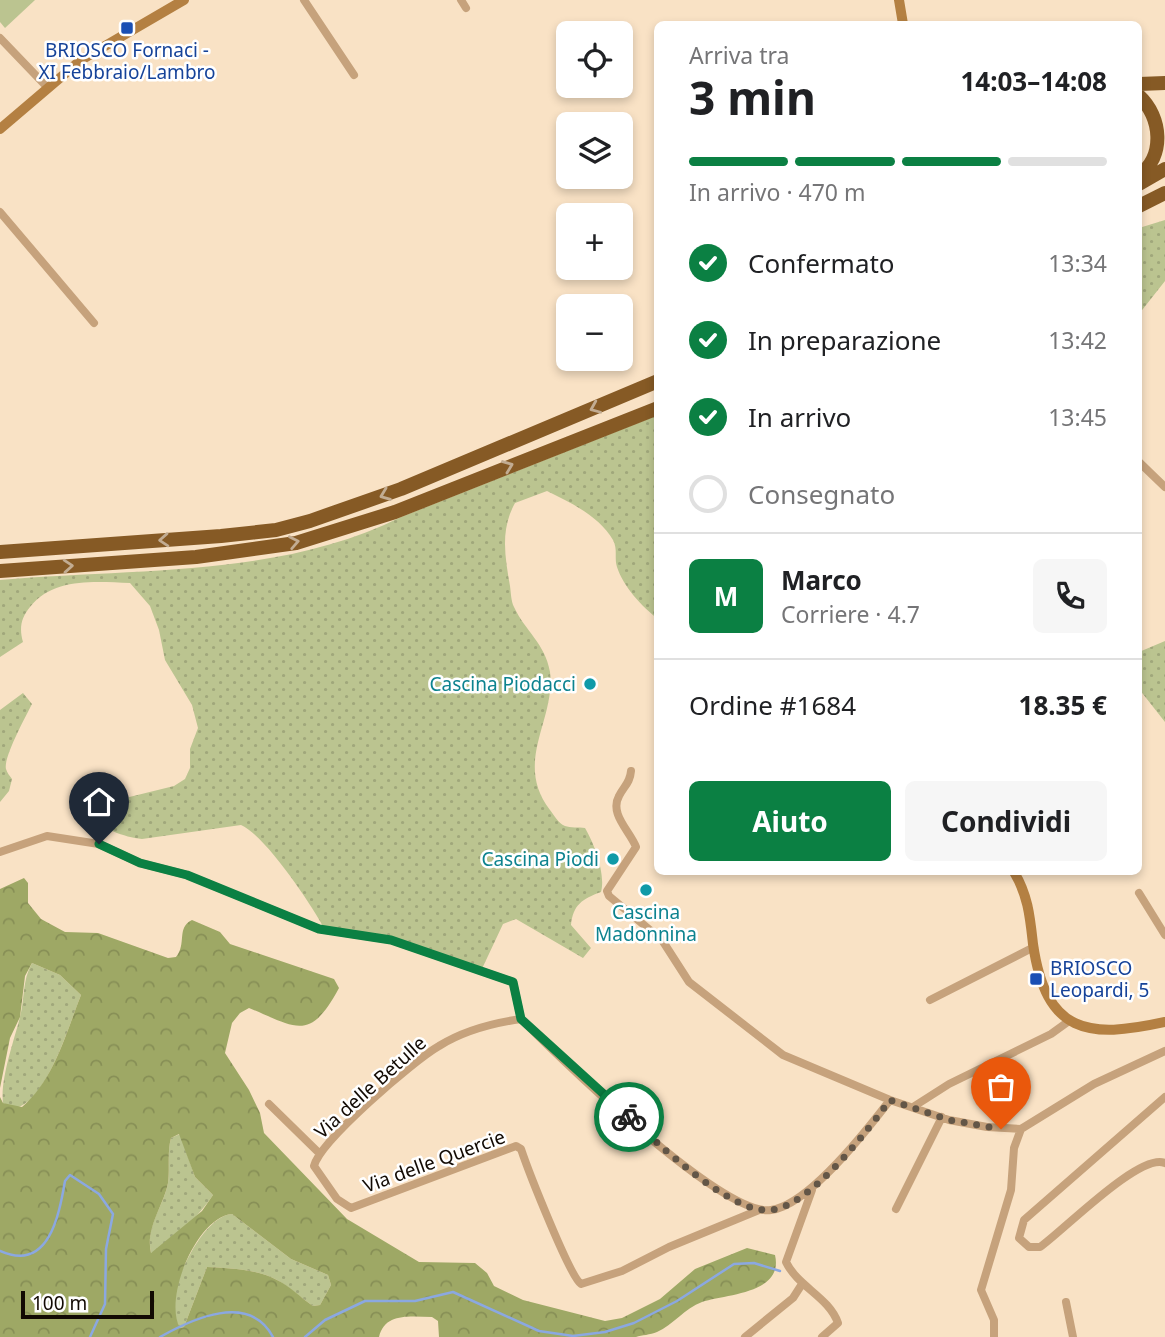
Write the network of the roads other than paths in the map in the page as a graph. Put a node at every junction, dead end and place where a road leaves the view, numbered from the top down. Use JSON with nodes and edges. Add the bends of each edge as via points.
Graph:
{"nodes":[{"id":1,"x":184,"y":0,"type":"edge"},
{"id":2,"x":304,"y":0,"type":"edge"},
{"id":3,"x":461,"y":0,"type":"edge"},
{"id":4,"x":899,"y":0,"type":"edge"},
{"id":5,"x":466,"y":8,"type":"dead end"},
{"id":6,"x":902,"y":21,"type":"edge"},
{"id":7,"x":0,"y":38,"type":"edge"},
{"id":8,"x":354,"y":75,"type":"dead end"},
{"id":9,"x":1142,"y":83,"type":"edge"},
{"id":10,"x":1165,"y":83,"type":"edge"},
{"id":11,"x":47,"y":87,"type":"junction"},
{"id":12,"x":1142,"y":99,"type":"edge"},
{"id":13,"x":0,"y":129,"type":"edge"},
{"id":14,"x":1165,"y":169,"type":"edge"},
{"id":15,"x":1142,"y":172,"type":"edge"},
{"id":16,"x":1142,"y":182,"type":"edge"},
{"id":17,"x":1165,"y":193,"type":"edge"},
{"id":18,"x":1142,"y":204,"type":"edge"},
{"id":19,"x":0,"y":212,"type":"edge"},
{"id":20,"x":94,"y":323,"type":"dead end"},
{"id":21,"x":654,"y":383,"type":"edge"},
{"id":22,"x":654,"y":410,"type":"edge"},
{"id":23,"x":1142,"y":465,"type":"edge"},
{"id":24,"x":1165,"y":487,"type":"edge"},
{"id":25,"x":0,"y":552,"type":"edge"},
{"id":26,"x":0,"y":571,"type":"edge"},
{"id":27,"x":631,"y":771,"type":"dead end"},
{"id":28,"x":0,"y":852,"type":"edge"},
{"id":29,"x":1015,"y":875,"type":"edge"},
{"id":30,"x":1139,"y":893,"type":"dead end"},
{"id":31,"x":1165,"y":935,"type":"edge"},
{"id":32,"x":1034,"y":947,"type":"junction"},
{"id":33,"x":930,"y":1000,"type":"dead end"},
{"id":34,"x":521,"y":1019,"type":"junction"},
{"id":35,"x":1069,"y":1021,"type":"junction"},
{"id":36,"x":1165,"y":1021,"type":"edge"},
{"id":37,"x":1165,"y":1051,"type":"edge"},
{"id":38,"x":1165,"y":1097,"type":"edge"},
{"id":39,"x":890,"y":1100,"type":"junction"},
{"id":40,"x":269,"y":1104,"type":"dead end"},
{"id":41,"x":913,"y":1107,"type":"junction"},
{"id":42,"x":942,"y":1117,"type":"junction"},
{"id":43,"x":1021,"y":1129,"type":"junction"},
{"id":44,"x":319,"y":1153,"type":"junction"},
{"id":45,"x":1165,"y":1163,"type":"edge"},
{"id":46,"x":812,"y":1189,"type":"junction"},
{"id":47,"x":896,"y":1209,"type":"dead end"},
{"id":48,"x":759,"y":1210,"type":"junction"},
{"id":49,"x":802,"y":1284,"type":"junction"},
{"id":50,"x":1066,"y":1302,"type":"dead end"},
{"id":51,"x":745,"y":1337,"type":"edge"},
{"id":52,"x":822,"y":1337,"type":"edge"},
{"id":53,"x":994,"y":1337,"type":"edge"},
{"id":54,"x":1073,"y":1337,"type":"edge"}],
"edges":[{"from":1,"to":11,"type":"street","via":[[81,60]]},
{"from":2,"to":8,"type":"street"},
{"from":3,"to":5,"type":"street"},
{"from":4,"to":6,"type":"street"},
{"from":7,"to":11,"type":"street"},
{"from":9,"to":10,"type":"highway"},
{"from":11,"to":13,"type":"street"},
{"from":12,"to":15,"type":"highway","via":[[1152,111],[1160,139],[1152,164]]},
{"from":14,"to":16,"type":"highway"},
{"from":17,"to":18,"type":"highway"},
{"from":19,"to":20,"type":"street"},
{"from":21,"to":25,"type":"highway","one_way":true,"via":[[401,489],[276,530]]},
{"from":26,"to":22,"type":"highway","one_way":true,"via":[[197,557],[296,543],[395,512]]},
{"from":23,"to":24,"type":"street"},
{"from":27,"to":39,"type":"street","via":[[616,811],[636,847],[611,882],[609,896],[662,940],[689,982],[783,1055]]},
{"from":28,"to":34,"type":"street","via":[[47,836],[99,844],[319,929],[391,940],[500,976],[513,982]]},
{"from":29,"to":32,"type":"street","via":[[1027,900]]},
{"from":30,"to":31,"type":"street"},
{"from":32,"to":33,"type":"street"},
{"from":32,"to":35,"type":"street","via":[[1044,983]]},
{"from":34,"to":44,"type":"street","name":"Via delle Betulle","via":[[476,1029],[438,1046]]},
{"from":34,"to":48,"type":"street","via":[[670,1155],[720,1191]]},
{"from":35,"to":36,"type":"street","via":[[1104,1032]]},
{"from":35,"to":41,"type":"street"},
{"from":37,"to":43,"type":"street","via":[[1094,1084]]},
{"from":38,"to":45,"type":"street","via":[[1024,1220],[1019,1238],[1029,1247],[1040,1247],[1143,1165],[1152,1160]]},
{"from":39,"to":41,"type":"street"},
{"from":39,"to":46,"type":"street"},
{"from":40,"to":44,"type":"street"},
{"from":41,"to":42,"type":"street"},
{"from":42,"to":43,"type":"street","via":[[987,1128]]},
{"from":42,"to":47,"type":"street"},
{"from":43,"to":53,"type":"street","via":[[1015,1140],[1011,1190],[981,1290],[994,1320]]},
{"from":44,"to":48,"type":"street","name":"Via delle Quercie","via":[[314,1166],[318,1174],[337,1199],[351,1208],[516,1146],[571,1273],[581,1284],[622,1271]]},
{"from":46,"to":48,"type":"street","via":[[785,1206]]},
{"from":46,"to":49,"type":"street","via":[[786,1262]]},
{"from":49,"to":51,"type":"street","via":[[793,1298]]},
{"from":49,"to":52,"type":"street","via":[[834,1312],[838,1323]]},
{"from":50,"to":54,"type":"street"}]}
